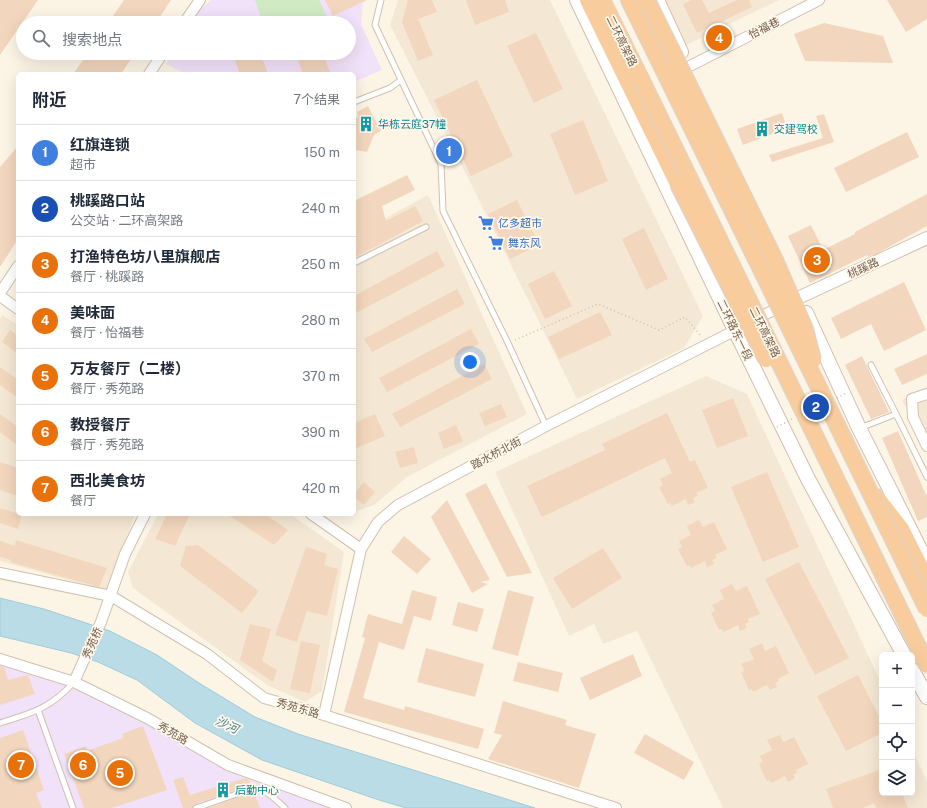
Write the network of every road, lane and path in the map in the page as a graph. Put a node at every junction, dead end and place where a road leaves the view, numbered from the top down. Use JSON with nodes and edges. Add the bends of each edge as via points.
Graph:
{"nodes":[{"id":1,"x":200,"y":0,"type":"edge"},
{"id":2,"x":381,"y":0,"type":"edge"},
{"id":3,"x":577,"y":0,"type":"edge"},
{"id":4,"x":588,"y":0,"type":"edge"},
{"id":5,"x":602,"y":0,"type":"edge"},
{"id":6,"x":629,"y":0,"type":"edge"},
{"id":7,"x":647,"y":0,"type":"edge"},
{"id":8,"x":657,"y":0,"type":"edge"},
{"id":9,"x":819,"y":0,"type":"edge"},
{"id":10,"x":189,"y":16,"type":"edge"},
{"id":11,"x":159,"y":60,"type":"edge"},
{"id":12,"x":688,"y":67,"type":"junction"},
{"id":13,"x":150,"y":72,"type":"edge"},
{"id":14,"x":401,"y":80,"type":"junction"},
{"id":15,"x":356,"y":101,"type":"edge"},
{"id":16,"x":426,"y":227,"type":"dead end"},
{"id":17,"x":927,"y":238,"type":"edge"},
{"id":18,"x":356,"y":262,"type":"edge"},
{"id":19,"x":16,"y":269,"type":"edge"},
{"id":20,"x":0,"y":292,"type":"edge"},
{"id":21,"x":0,"y":296,"type":"edge"},
{"id":22,"x":798,"y":298,"type":"junction"},
{"id":23,"x":16,"y":308,"type":"edge"},
{"id":24,"x":735,"y":330,"type":"junction"},
{"id":25,"x":508,"y":344,"type":"junction"},
{"id":26,"x":708,"y":344,"type":"junction"},
{"id":27,"x":871,"y":365,"type":"dead end"},
{"id":28,"x":821,"y":393,"type":"junction"},
{"id":29,"x":927,"y":394,"type":"edge"},
{"id":30,"x":896,"y":414,"type":"junction"},
{"id":31,"x":546,"y":426,"type":"junction"},
{"id":32,"x":859,"y":428,"type":"junction"},
{"id":33,"x":927,"y":446,"type":"edge"},
{"id":34,"x":927,"y":477,"type":"edge"},
{"id":35,"x":837,"y":479,"type":"junction"},
{"id":36,"x":865,"y":482,"type":"junction"},
{"id":37,"x":144,"y":516,"type":"edge"},
{"id":38,"x":313,"y":516,"type":"edge"},
{"id":39,"x":361,"y":549,"type":"junction"},
{"id":40,"x":927,"y":563,"type":"edge"},
{"id":41,"x":0,"y":573,"type":"edge"},
{"id":42,"x":927,"y":580,"type":"edge"},
{"id":43,"x":111,"y":596,"type":"junction"},
{"id":44,"x":927,"y":609,"type":"edge"},
{"id":45,"x":902,"y":652,"type":"edge"},
{"id":46,"x":0,"y":658,"type":"edge"},
{"id":47,"x":927,"y":665,"type":"edge"},
{"id":48,"x":915,"y":675,"type":"edge"},
{"id":49,"x":74,"y":682,"type":"junction"},
{"id":50,"x":927,"y":697,"type":"edge"},
{"id":51,"x":38,"y":710,"type":"junction"},
{"id":52,"x":324,"y":715,"type":"junction"},
{"id":53,"x":0,"y":723,"type":"edge"},
{"id":54,"x":73,"y":808,"type":"edge"},
{"id":55,"x":196,"y":808,"type":"edge"},
{"id":56,"x":285,"y":808,"type":"edge"},
{"id":57,"x":346,"y":808,"type":"edge"},
{"id":58,"x":616,"y":808,"type":"edge"}],
"edges":[{"from":1,"to":10,"type":"street"},
{"from":2,"to":14,"type":"lane","via":[[375,25]]},
{"from":3,"to":24,"type":"main road","name":"二环路东一段"},
{"from":4,"to":35,"type":"highway","bridge":true,"via":[[795,415],[819,456]]},
{"from":5,"to":35,"type":"highway","name":"二环高架路","bridge":true},
{"from":6,"to":28,"type":"highway","bridge":true},
{"from":7,"to":28,"type":"highway","bridge":true,"via":[[781,274],[805,329]]},
{"from":8,"to":12,"type":"main road"},
{"from":9,"to":12,"type":"street","name":"怡福巷"},
{"from":11,"to":13,"type":"street"},
{"from":12,"to":22,"type":"main road"},
{"from":14,"to":15,"type":"lane","via":[[390,88]]},
{"from":14,"to":25,"type":"lane","via":[[441,164],[443,211]]},
{"from":16,"to":18,"type":"lane"},
{"from":17,"to":22,"type":"street","name":"桃蹊路"},
{"from":19,"to":20,"type":"street"},
{"from":21,"to":23,"type":"street"},
{"from":22,"to":24,"type":"street","name":"踏水桥北街"},
{"from":22,"to":32,"type":"main road"},
{"from":24,"to":26,"type":"street","name":"踏水桥北街"},
{"from":24,"to":45,"type":"main road","name":"二环路东一段","via":[[808,479]]},
{"from":25,"to":26,"type":"path","via":[[598,304],[659,330],[685,317]]},
{"from":25,"to":31,"type":"lane"},
{"from":26,"to":31,"type":"street","name":"踏水桥北街"},
{"from":27,"to":30,"type":"lane"},
{"from":28,"to":36,"type":"highway","bridge":true},
{"from":29,"to":33,"type":"street","via":[[912,399],[913,417]]},
{"from":30,"to":32,"type":"lane"},
{"from":30,"to":34,"type":"lane"},
{"from":31,"to":39,"type":"street","name":"踏水桥北街","via":[[398,505],[378,522]]},
{"from":32,"to":40,"type":"main road"},
{"from":35,"to":47,"type":"highway","name":"二环高架路","bridge":true},
{"from":36,"to":42,"type":"highway","bridge":true,"via":[[901,529]]},
{"from":36,"to":44,"type":"highway","bridge":true},
{"from":37,"to":43,"type":"street","name":"秀苑桥","via":[[125,554]]},
{"from":38,"to":39,"type":"street"},
{"from":39,"to":52,"type":"street","name":"踏水桥北街"},
{"from":41,"to":43,"type":"street","name":"秀苑东路"},
{"from":43,"to":49,"type":"street","name":"秀苑桥"},
{"from":43,"to":52,"type":"street","name":"秀苑东路","via":[[206,654],[264,698]]},
{"from":46,"to":49,"type":"street","name":"秀苑路"},
{"from":48,"to":50,"type":"main road"},
{"from":49,"to":51,"type":"lane","via":[[57,699]]},
{"from":49,"to":57,"type":"street","name":"秀苑路","via":[[146,718],[228,766]]},
{"from":51,"to":53,"type":"lane"},
{"from":51,"to":54,"type":"lane"},
{"from":52,"to":58,"type":"street","name":"秀苑东路"},
{"from":55,"to":56,"type":"lane","via":[[254,788],[267,793]]}]}
